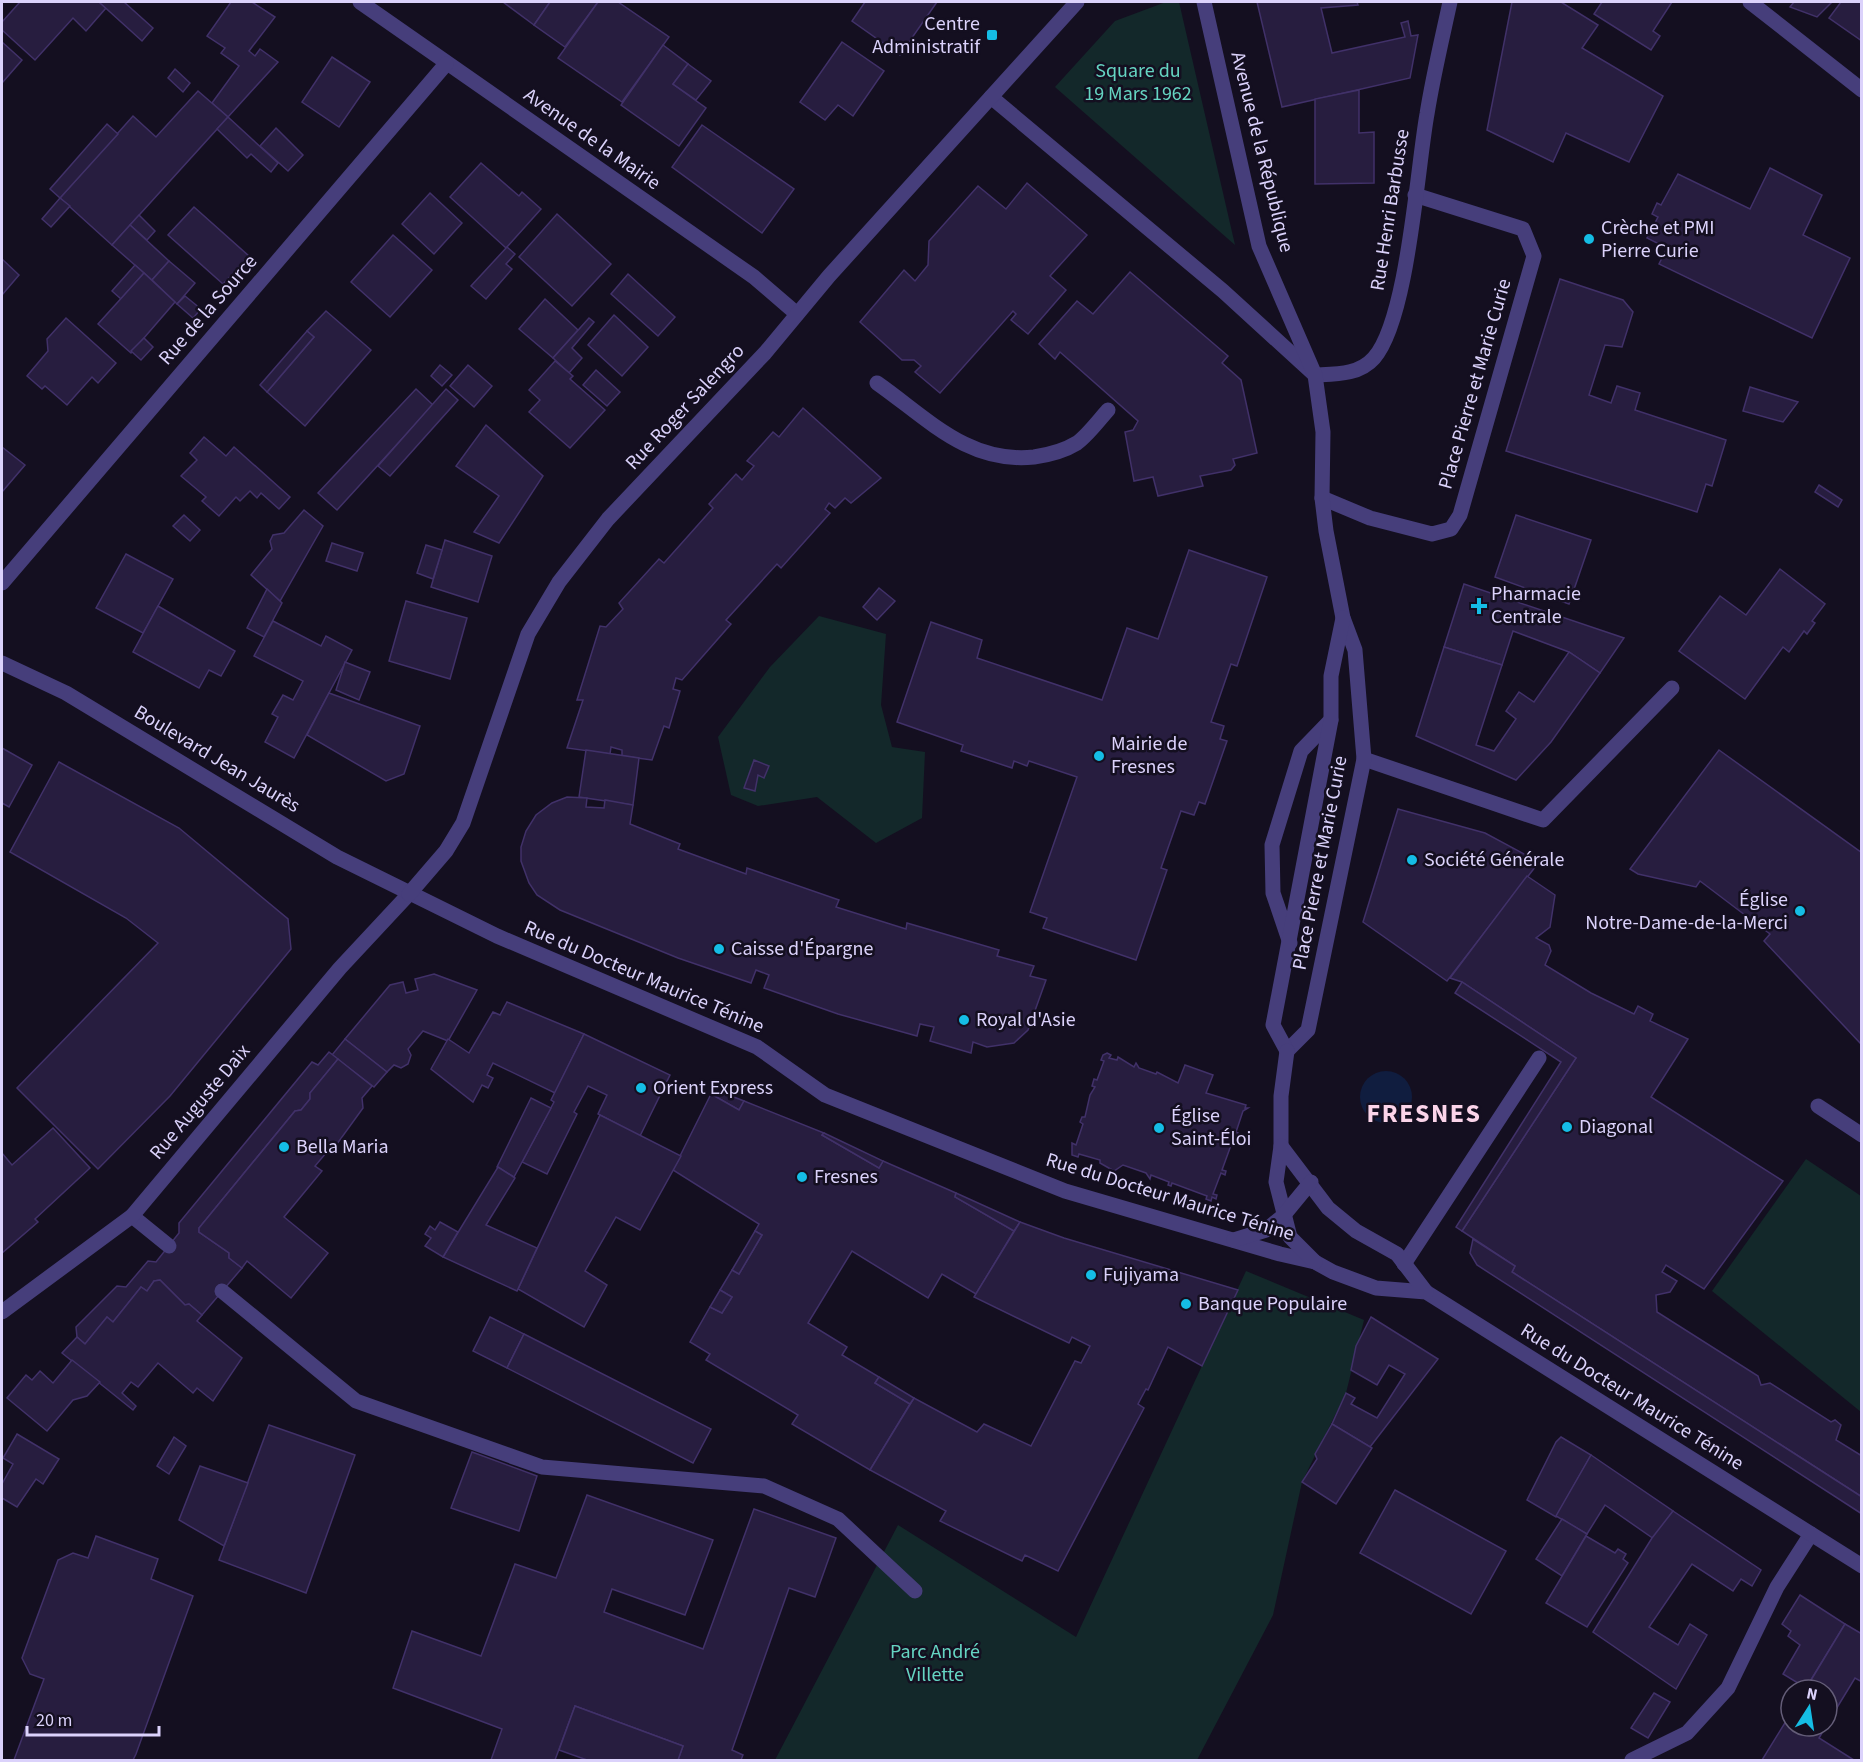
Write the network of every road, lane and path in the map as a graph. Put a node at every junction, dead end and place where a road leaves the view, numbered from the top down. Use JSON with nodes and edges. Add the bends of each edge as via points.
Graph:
{"nodes":[{"id":1,"x":360,"y":2,"type":"edge"},
{"id":2,"x":1077,"y":2,"type":"edge"},
{"id":3,"x":1204,"y":2,"type":"edge"},
{"id":4,"x":1450,"y":2,"type":"edge"},
{"id":5,"x":1750,"y":2,"type":"edge"},
{"id":6,"x":446,"y":64,"type":"junction"},
{"id":7,"x":1862,"y":90,"type":"edge"},
{"id":8,"x":991,"y":97,"type":"junction"},
{"id":9,"x":1415,"y":195,"type":"junction"},
{"id":10,"x":797,"y":314,"type":"junction"},
{"id":11,"x":1315,"y":375,"type":"junction"},
{"id":12,"x":877,"y":383,"type":"dead end"},
{"id":13,"x":1108,"y":410,"type":"dead end"},
{"id":14,"x":1322,"y":498,"type":"junction"},
{"id":15,"x":2,"y":583,"type":"edge"},
{"id":16,"x":1343,"y":618,"type":"junction"},
{"id":17,"x":2,"y":663,"type":"edge"},
{"id":18,"x":1672,"y":688,"type":"dead end"},
{"id":19,"x":1331,"y":720,"type":"junction"},
{"id":20,"x":1364,"y":759,"type":"junction"},
{"id":21,"x":409,"y":894,"type":"junction"},
{"id":22,"x":1290,"y":943,"type":"junction"},
{"id":23,"x":1287,"y":1051,"type":"junction"},
{"id":24,"x":1539,"y":1058,"type":"dead end"},
{"id":25,"x":1818,"y":1106,"type":"dead end"},
{"id":26,"x":1862,"y":1135,"type":"edge"},
{"id":27,"x":1281,"y":1146,"type":"junction"},
{"id":28,"x":1311,"y":1182,"type":"junction"},
{"id":29,"x":132,"y":1216,"type":"junction"},
{"id":30,"x":1283,"y":1216,"type":"junction"},
{"id":31,"x":1234,"y":1240,"type":"junction"},
{"id":32,"x":169,"y":1246,"type":"dead end"},
{"id":33,"x":1315,"y":1262,"type":"junction"},
{"id":34,"x":1404,"y":1264,"type":"junction"},
{"id":35,"x":222,"y":1291,"type":"dead end"},
{"id":36,"x":1426,"y":1292,"type":"junction"},
{"id":37,"x":2,"y":1312,"type":"edge"},
{"id":38,"x":1811,"y":1534,"type":"junction"},
{"id":39,"x":1862,"y":1566,"type":"edge"},
{"id":40,"x":915,"y":1591,"type":"dead end"},
{"id":41,"x":1632,"y":1761,"type":"edge"}],
"edges":[{"from":1,"to":6,"type":"street","name":"Avenue de la Mairie"},
{"from":2,"to":8,"type":"street","name":"Rue Roger Salengro"},
{"from":3,"to":11,"type":"street","name":"Avenue de la République","via":[[1259,246]]},
{"from":4,"to":9,"type":"street","name":"Rue Henri Barbusse"},
{"from":5,"to":7,"type":"street"},
{"from":6,"to":10,"type":"street","name":"Avenue de la Mairie","via":[[754,277]]},
{"from":6,"to":15,"type":"street","name":"Rue de la Source"},
{"from":8,"to":10,"type":"street","name":"Rue Roger Salengro"},
{"from":8,"to":11,"type":"street","via":[[1223,291]]},
{"from":9,"to":11,"type":"street","name":"Rue Henri Barbusse","via":[[1396,310],[1384,342],[1374,358],[1357,371]]},
{"from":9,"to":14,"type":"street","name":"Place Pierre et Marie Curie","via":[[1523,230],[1534,256],[1460,515],[1451,529],[1432,534],[1370,518]]},
{"from":10,"to":21,"type":"street","name":"Rue Roger Salengro","via":[[608,519],[559,582],[528,634],[463,823],[446,851]]},
{"from":11,"to":14,"type":"street","name":"Place Pierre et Marie Curie","via":[[1323,432]]},
{"from":12,"to":13,"type":"street","via":[[951,437],[977,452],[998,458],[1050,455],[1078,442]]},
{"from":14,"to":16,"type":"street","name":"Place Pierre et Marie Curie"},
{"from":16,"to":19,"type":"street","via":[[1331,676]]},
{"from":16,"to":20,"type":"street","name":"Place Pierre et Marie Curie","via":[[1355,650]]},
{"from":17,"to":21,"type":"street","name":"Boulevard Jean Jaurès","via":[[66,693],[337,857]]},
{"from":18,"to":20,"type":"street","via":[[1543,820]]},
{"from":19,"to":22,"type":"street"},
{"from":19,"to":22,"type":"street","name":"Place Pierre et Marie Curie","via":[[1301,751],[1272,845],[1274,893]]},
{"from":20,"to":23,"type":"street","name":"Place Pierre et Marie Curie","via":[[1308,1030]]},
{"from":21,"to":29,"type":"street","name":"Rue Auguste Daix","via":[[340,968]]},
{"from":21,"to":31,"type":"street","name":"Rue du Docteur Maurice Ténine","via":[[497,936],[757,1047],[825,1095],[1065,1191]]},
{"from":22,"to":23,"type":"street","via":[[1273,1025]]},
{"from":23,"to":27,"type":"street","via":[[1281,1096]]},
{"from":24,"to":34,"type":"street"},
{"from":25,"to":26,"type":"street"},
{"from":27,"to":28,"type":"street"},
{"from":27,"to":30,"type":"street","via":[[1276,1182]]},
{"from":28,"to":30,"type":"street"},
{"from":28,"to":34,"type":"street","via":[[1328,1208],[1356,1231],[1397,1254]]},
{"from":29,"to":32,"type":"street"},
{"from":29,"to":37,"type":"street","name":"Rue Auguste Daix"},
{"from":30,"to":31,"type":"street","via":[[1266,1230]]},
{"from":30,"to":33,"type":"street","via":[[1290,1237]]},
{"from":31,"to":33,"type":"street","name":"Rue du Docteur Maurice Ténine"},
{"from":33,"to":36,"type":"street","name":"Rue du Docteur Maurice Ténine","via":[[1376,1288]]},
{"from":34,"to":36,"type":"street"},
{"from":35,"to":40,"type":"street","via":[[356,1401],[542,1467],[764,1486],[838,1519]]},
{"from":36,"to":38,"type":"street","name":"Rue du Docteur Maurice Ténine"},
{"from":38,"to":39,"type":"street","name":"Rue du Docteur Maurice Ténine"},
{"from":38,"to":41,"type":"street","via":[[1777,1587],[1728,1688],[1687,1733]]}]}
